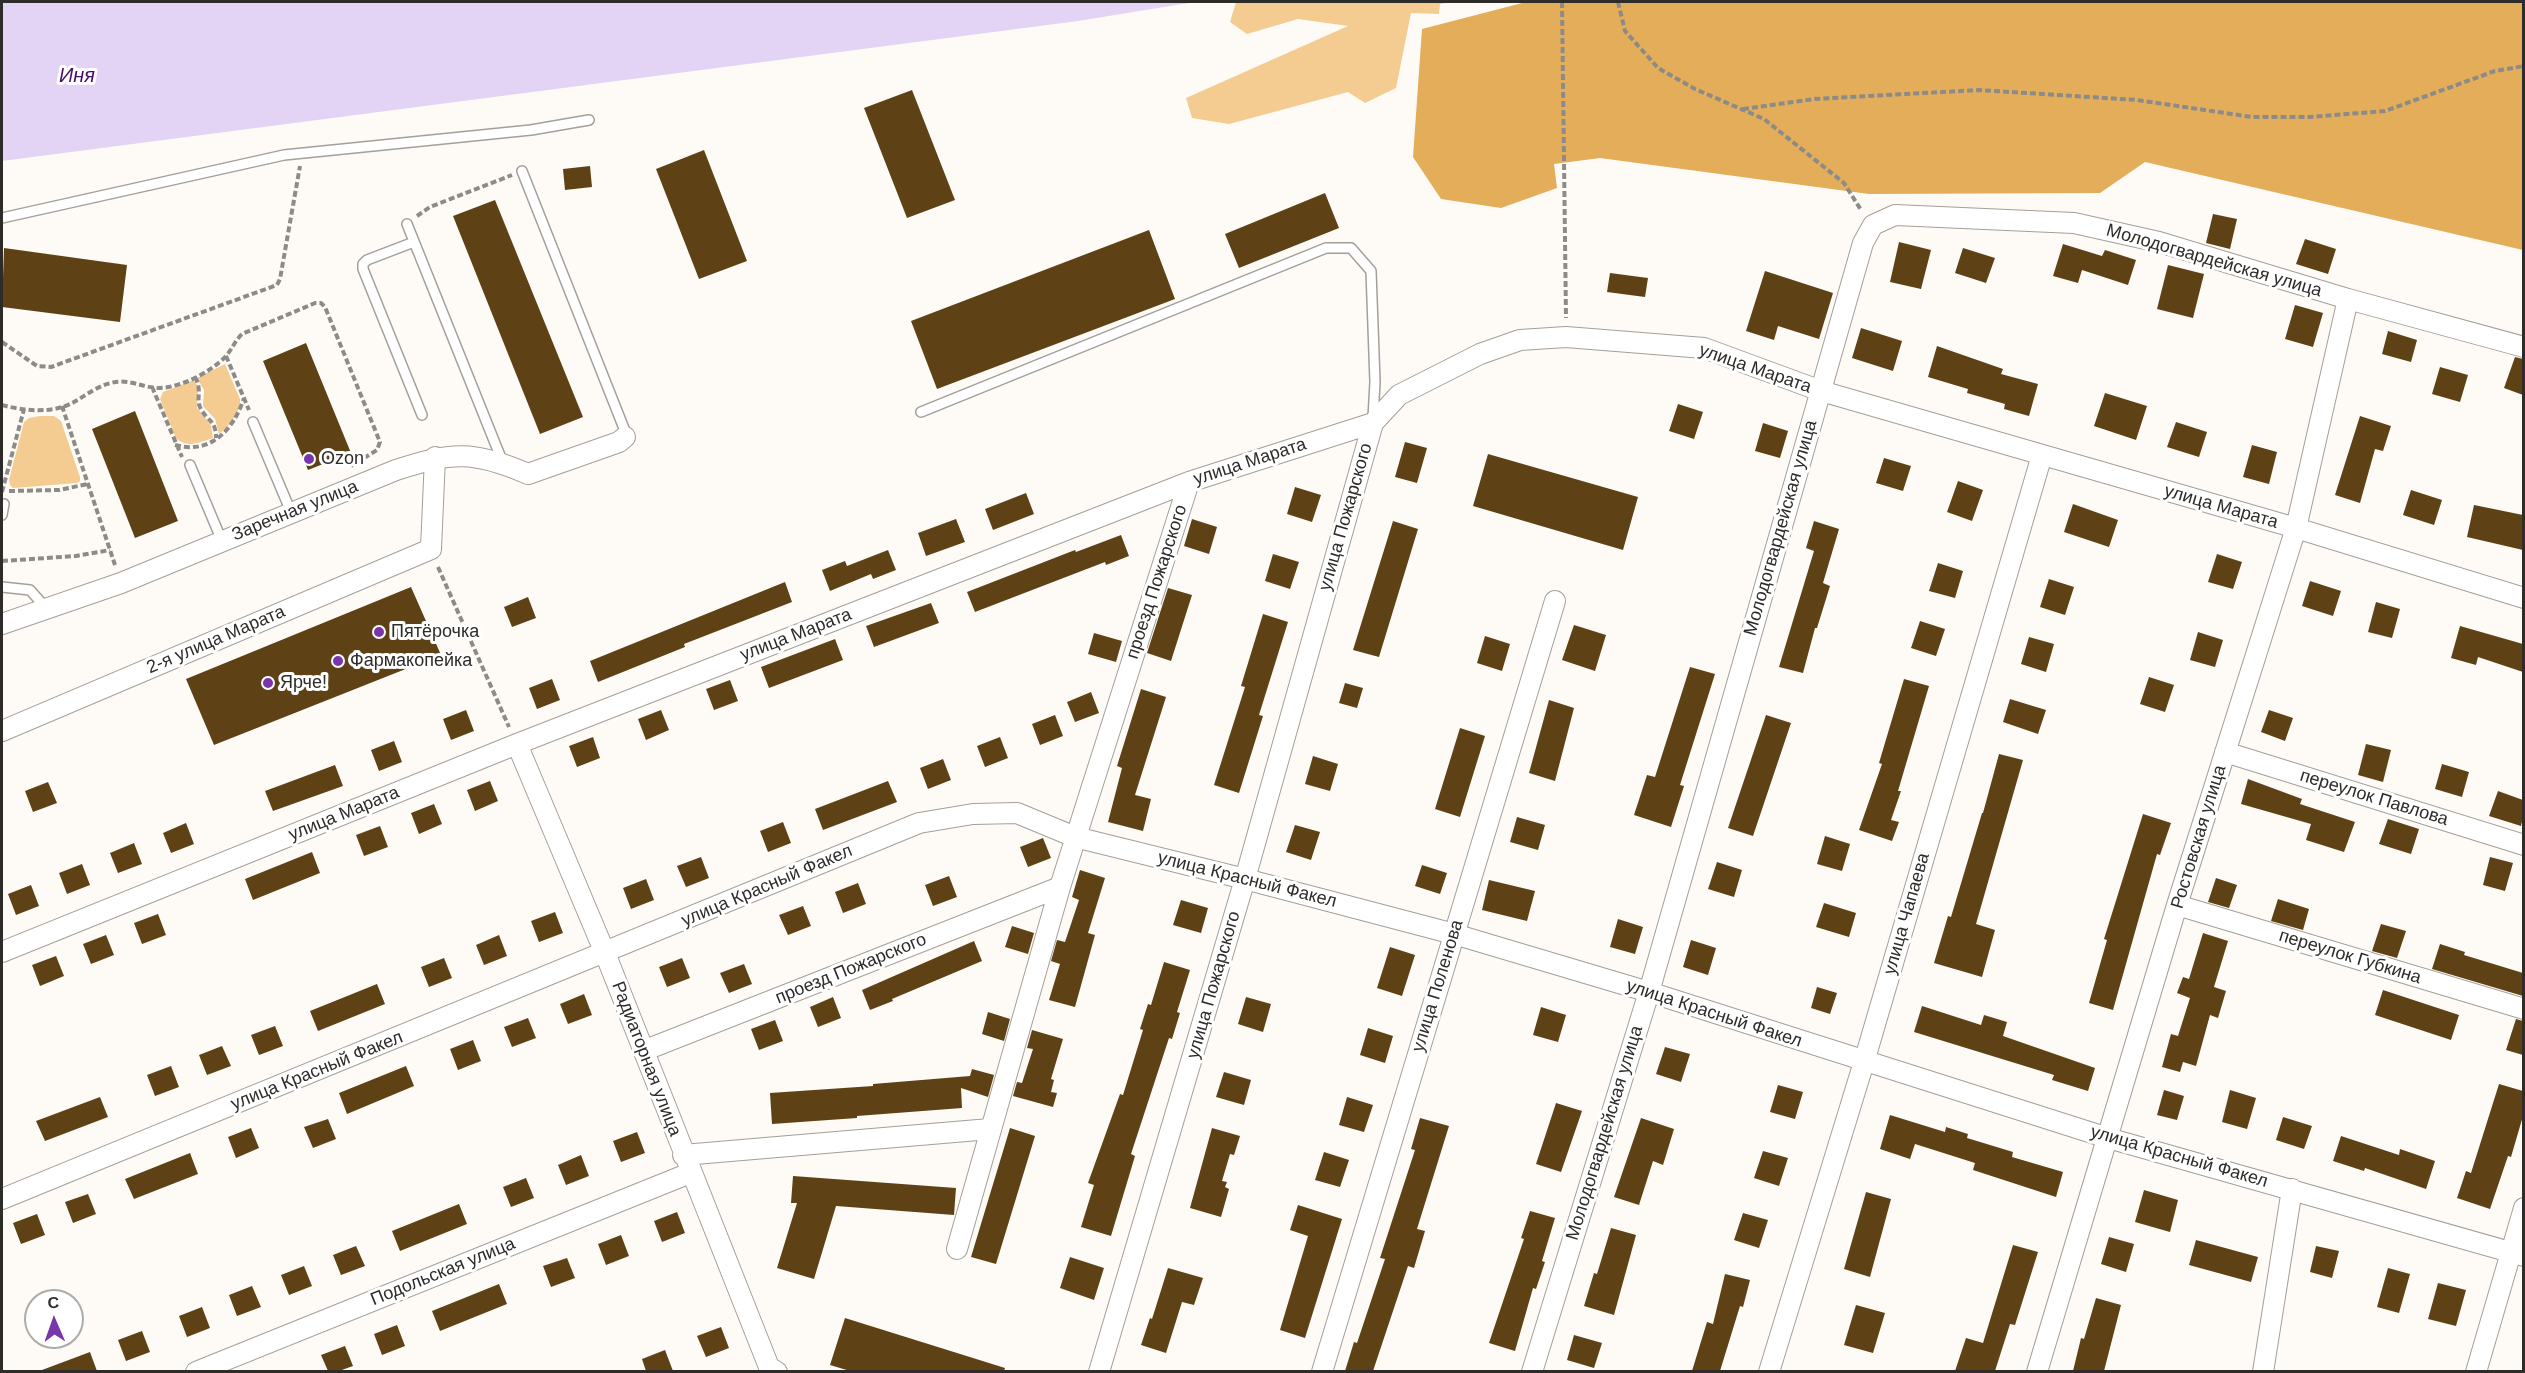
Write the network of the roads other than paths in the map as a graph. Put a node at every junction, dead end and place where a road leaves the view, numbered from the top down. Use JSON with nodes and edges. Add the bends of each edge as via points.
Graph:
{"nodes":[{"id":1,"x":589,"y":120,"type":"dead end"},
{"id":2,"x":522,"y":171,"type":"road end"},
{"id":3,"x":2,"y":218,"type":"edge"},
{"id":4,"x":407,"y":224,"type":"road end"},
{"id":5,"x":414,"y":242,"type":"junction"},
{"id":6,"x":2348,"y":299,"type":"junction"},
{"id":7,"x":2523,"y":347,"type":"edge"},
{"id":8,"x":1821,"y":391,"type":"junction"},
{"id":9,"x":921,"y":412,"type":"dead end"},
{"id":10,"x":422,"y":416,"type":"dead end"},
{"id":11,"x":254,"y":422,"type":"road end"},
{"id":12,"x":1373,"y":423,"type":"junction"},
{"id":13,"x":625,"y":437,"type":"joint"},
{"id":14,"x":2042,"y":455,"type":"junction"},
{"id":15,"x":435,"y":458,"type":"junction"},
{"id":16,"x":503,"y":463,"type":"junction"},
{"id":17,"x":190,"y":465,"type":"road end"},
{"id":18,"x":1189,"y":482,"type":"junction"},
{"id":19,"x":4,"y":504,"type":"road end"},
{"id":20,"x":291,"y":512,"type":"junction"},
{"id":21,"x":2,"y":515,"type":"edge"},
{"id":22,"x":2296,"y":528,"type":"junction"},
{"id":23,"x":222,"y":541,"type":"junction"},
{"id":24,"x":2,"y":587,"type":"edge"},
{"id":25,"x":2523,"y":598,"type":"edge"},
{"id":26,"x":1555,"y":601,"type":"dead end"},
{"id":27,"x":46,"y":608,"type":"junction"},
{"id":28,"x":2,"y":624,"type":"edge"},
{"id":29,"x":2,"y":731,"type":"edge"},
{"id":30,"x":517,"y":744,"type":"junction"},
{"id":31,"x":2225,"y":752,"type":"junction"},
{"id":32,"x":1075,"y":837,"type":"junction"},
{"id":33,"x":2523,"y":845,"type":"edge"},
{"id":34,"x":1245,"y":879,"type":"junction"},
{"id":35,"x":1060,"y":887,"type":"junction"},
{"id":36,"x":2177,"y":905,"type":"junction"},
{"id":37,"x":1454,"y":934,"type":"junction"},
{"id":38,"x":2,"y":952,"type":"edge"},
{"id":39,"x":605,"y":953,"type":"junction"},
{"id":40,"x":1648,"y":992,"type":"junction"},
{"id":41,"x":2523,"y":1009,"type":"edge"},
{"id":42,"x":643,"y":1051,"type":"junction"},
{"id":43,"x":1864,"y":1062,"type":"junction"},
{"id":44,"x":990,"y":1129,"type":"junction"},
{"id":45,"x":2108,"y":1138,"type":"junction"},
{"id":46,"x":687,"y":1164,"type":"junction"},
{"id":47,"x":2292,"y":1189,"type":"junction"},
{"id":48,"x":2,"y":1199,"type":"edge"},
{"id":49,"x":2523,"y":1208,"type":"edge"},
{"id":50,"x":957,"y":1250,"type":"dead end"},
{"id":51,"x":2517,"y":1254,"type":"edge"},
{"id":52,"x":767,"y":1370,"type":"edge"},
{"id":53,"x":196,"y":1371,"type":"edge"},
{"id":54,"x":1099,"y":1371,"type":"edge"},
{"id":55,"x":1322,"y":1371,"type":"edge"},
{"id":56,"x":1532,"y":1371,"type":"edge"},
{"id":57,"x":1770,"y":1371,"type":"edge"},
{"id":58,"x":2037,"y":1371,"type":"edge"},
{"id":59,"x":2263,"y":1371,"type":"edge"},
{"id":60,"x":2476,"y":1371,"type":"edge"}],
"edges":[{"from":1,"to":3,"type":"lane","via":[[531,130],[302,153]]},
{"from":2,"to":13,"type":"lane","via":[[626,431]]},
{"from":4,"to":5,"type":"lane"},
{"from":5,"to":10,"type":"lane","via":[[367,260],[363,268]]},
{"from":5,"to":16,"type":"lane"},
{"from":6,"to":7,"type":"street","name":"Молодогвардейская улица"},
{"from":6,"to":8,"type":"street","name":"Молодогвардейская улица","via":[[2160,242],[2074,223],[1895,215],[1873,225],[1863,243]]},
{"from":6,"to":22,"type":"street","name":"Ростовская улица"},
{"from":8,"to":12,"type":"street","name":"улица Марата","via":[[1704,348],[1566,337],[1520,340],[1480,354],[1399,395]]},
{"from":8,"to":14,"type":"street","name":"улица Марата"},
{"from":8,"to":40,"type":"street","name":"Молодогвардейская улица"},
{"from":9,"to":12,"type":"lane","via":[[1326,248],[1352,248],[1371,271],[1376,382]]},
{"from":11,"to":20,"type":"lane"},
{"from":12,"to":18,"type":"street","name":"улица Марата"},
{"from":12,"to":34,"type":"street","name":"улица Пожарского"},
{"from":13,"to":16,"type":"street","name":"Заречная улица","via":[[528,474]]},
{"from":14,"to":22,"type":"street","name":"улица Марата"},
{"from":14,"to":43,"type":"street","name":"улица Чапаева"},
{"from":15,"to":16,"type":"street","name":"Заречная улица","via":[[460,455]]},
{"from":15,"to":20,"type":"street","name":"Заречная улица"},
{"from":15,"to":29,"type":"street","name":"2-я улица Марата","via":[[431,549]]},
{"from":17,"to":23,"type":"lane"},
{"from":18,"to":30,"type":"street","name":"улица Марата"},
{"from":18,"to":32,"type":"street","name":"проезд Пожарского"},
{"from":19,"to":21,"type":"lane"},
{"from":20,"to":23,"type":"street","name":"Заречная улица"},
{"from":22,"to":25,"type":"street","name":"улица Марата"},
{"from":22,"to":31,"type":"street","name":"Ростовская улица"},
{"from":23,"to":27,"type":"street","name":"Заречная улица","via":[[121,583]]},
{"from":24,"to":27,"type":"lane","via":[[30,590]]},
{"from":26,"to":37,"type":"street","name":"улица Поленова"},
{"from":27,"to":28,"type":"street","name":"Заречная улица"},
{"from":30,"to":38,"type":"street","name":"улица Марата"},
{"from":30,"to":39,"type":"street","name":"Радиаторная улица"},
{"from":31,"to":33,"type":"street","name":"переулок Павлова"},
{"from":31,"to":36,"type":"street","name":"Ростовская улица"},
{"from":32,"to":34,"type":"street","name":"улица Красный Факел"},
{"from":32,"to":35,"type":"street","name":"проезд Пожарского"},
{"from":32,"to":39,"type":"street","name":"улица Красный Факел","via":[[1017,813],[972,814],[919,823]]},
{"from":34,"to":37,"type":"street","name":"улица Красный Факел"},
{"from":34,"to":54,"type":"street","name":"улица Пожарского"},
{"from":35,"to":42,"type":"street","name":"проезд Пожарского"},
{"from":35,"to":44,"type":"street","name":"проезд Пожарского"},
{"from":36,"to":41,"type":"street","name":"переулок Губкина"},
{"from":36,"to":45,"type":"street","name":"Ростовская улица"},
{"from":37,"to":40,"type":"street","name":"улица Красный Факел"},
{"from":37,"to":55,"type":"street","name":"улица Поленова"},
{"from":39,"to":42,"type":"street","name":"Радиаторная улица"},
{"from":39,"to":48,"type":"street","name":"улица Красный Факел"},
{"from":40,"to":43,"type":"street","name":"улица Красный Факел"},
{"from":40,"to":56,"type":"street","name":"Молодогвардейская улица"},
{"from":42,"to":46,"type":"street","name":"Радиаторная улица"},
{"from":43,"to":45,"type":"street","name":"улица Красный Факел"},
{"from":43,"to":57,"type":"street","name":"улица Чапаева"},
{"from":44,"to":46,"type":"street","name":"Подольская улица"},
{"from":44,"to":50,"type":"street","name":"проезд Пожарского"},
{"from":45,"to":47,"type":"street","name":"улица Красный Факел"},
{"from":45,"to":58,"type":"street","name":"Ростовская улица"},
{"from":46,"to":52,"type":"street","name":"Радиаторная улица"},
{"from":46,"to":53,"type":"street","name":"Подольская улица"},
{"from":47,"to":51,"type":"street","name":"улица Красный Факел"},
{"from":47,"to":59,"type":"street"},
{"from":49,"to":51,"type":"street"},
{"from":51,"to":60,"type":"street"}]}
